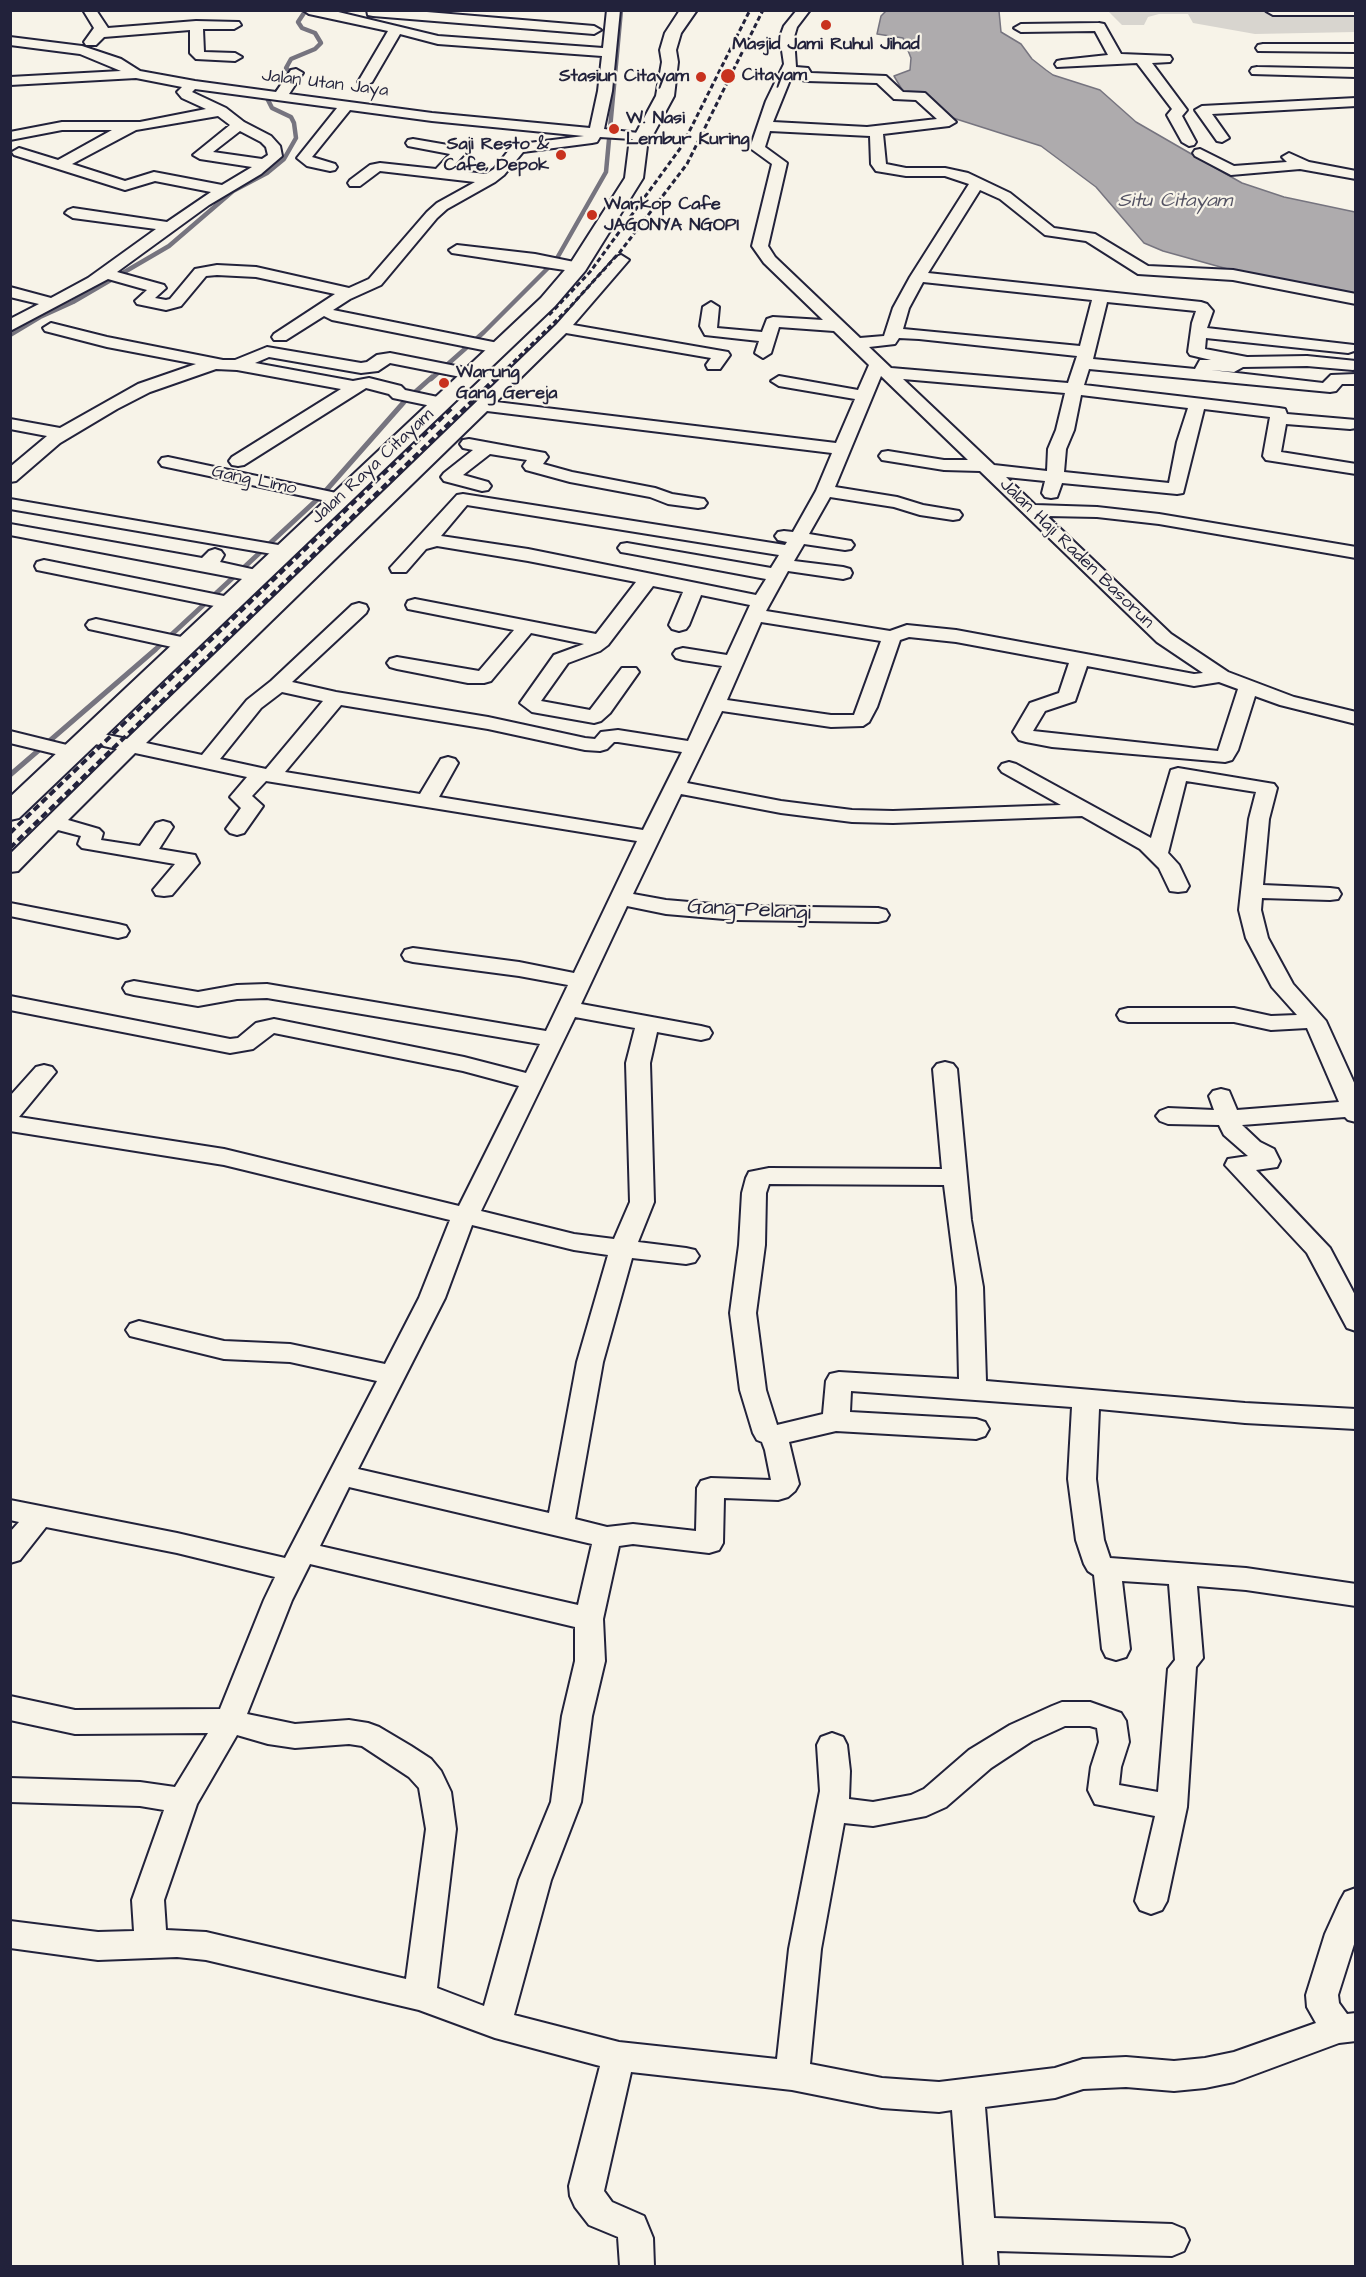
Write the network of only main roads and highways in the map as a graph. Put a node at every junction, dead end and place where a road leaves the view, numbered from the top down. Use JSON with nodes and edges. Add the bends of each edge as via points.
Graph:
{"nodes":[{"id":1,"x":689,"y":10,"type":"edge"},
{"id":2,"x":10,"y":812,"type":"edge"}],
"edges":[{"from":1,"to":2,"type":"main road","name":"Jalan Raya Citayam","via":[[673,33],[668,50],[665,96],[635,136],[638,146],[634,178],[548,302],[464,372],[441,403],[333,497],[254,575],[220,601],[88,737],[65,750]]}]}
